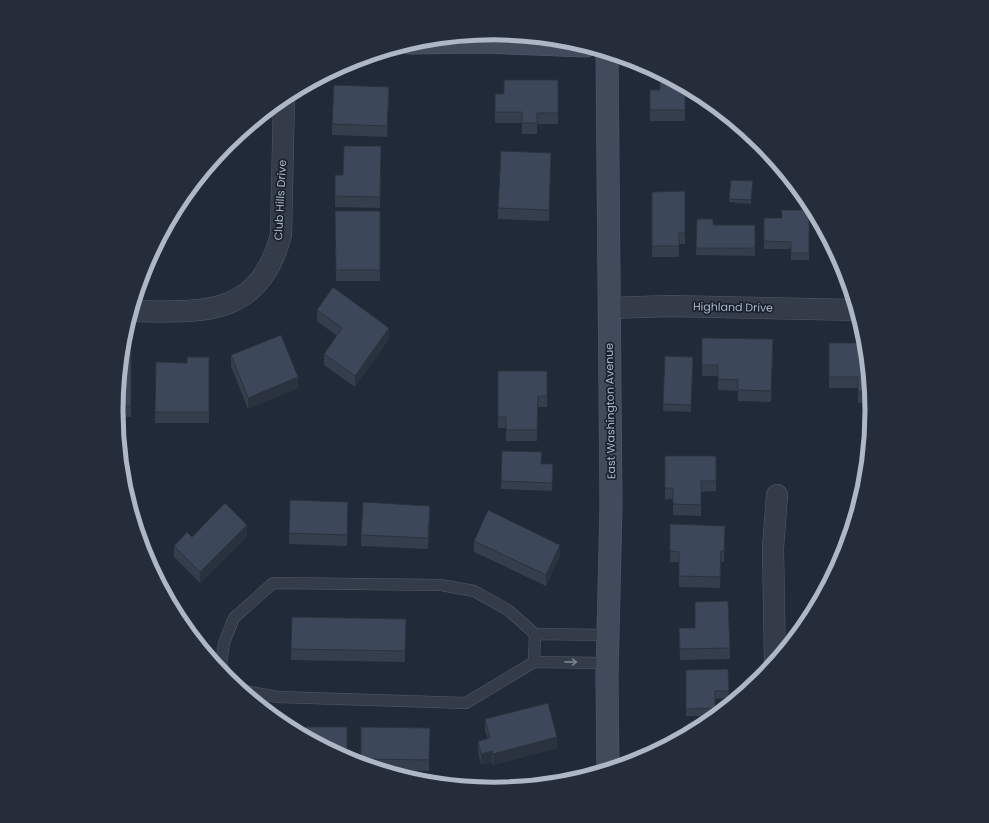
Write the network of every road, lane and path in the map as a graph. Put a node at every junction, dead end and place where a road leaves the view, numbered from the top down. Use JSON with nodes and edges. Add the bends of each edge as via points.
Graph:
{"nodes":[{"id":1,"x":453,"y":42,"type":"edge"},
{"id":2,"x":553,"y":45,"type":"edge"},
{"id":3,"x":607,"y":58,"type":"edge"},
{"id":4,"x":284,"y":106,"type":"edge"},
{"id":5,"x":609,"y":308,"type":"junction"},
{"id":6,"x":137,"y":310,"type":"edge"},
{"id":7,"x":851,"y":310,"type":"edge"},
{"id":8,"x":778,"y":494,"type":"dead end"},
{"id":9,"x":535,"y":634,"type":"junction"},
{"id":10,"x":608,"y":635,"type":"junction"},
{"id":11,"x":774,"y":656,"type":"edge"},
{"id":12,"x":534,"y":662,"type":"junction"},
{"id":13,"x":221,"y":663,"type":"edge"},
{"id":14,"x":607,"y":663,"type":"junction"},
{"id":15,"x":251,"y":692,"type":"edge"},
{"id":16,"x":608,"y":765,"type":"edge"}],
"edges":[{"from":1,"to":2,"type":"street"},
{"from":3,"to":5,"type":"street","name":"East Washington Avenue"},
{"from":4,"to":6,"type":"street","name":"Club Hills Drive","via":[[281,235],[276,253],[264,274],[253,288],[239,299],[220,307],[194,312]]},
{"from":5,"to":7,"type":"street","name":"Highland Drive","via":[[669,306]]},
{"from":5,"to":10,"type":"street","name":"East Washington Avenue","via":[[611,506]]},
{"from":8,"to":11,"type":"street","via":[[773,548]]},
{"from":9,"to":10,"type":"lane"},
{"from":9,"to":12,"type":"lane"},
{"from":9,"to":13,"type":"lane","via":[[508,610],[474,592],[441,585],[273,583],[234,618],[224,644]]},
{"from":10,"to":14,"type":"street","name":"East Washington Avenue"},
{"from":12,"to":14,"type":"lane","one_way":true},
{"from":12,"to":15,"type":"lane","via":[[466,703],[278,697]]},
{"from":14,"to":16,"type":"street","name":"East Washington Avenue"}]}
